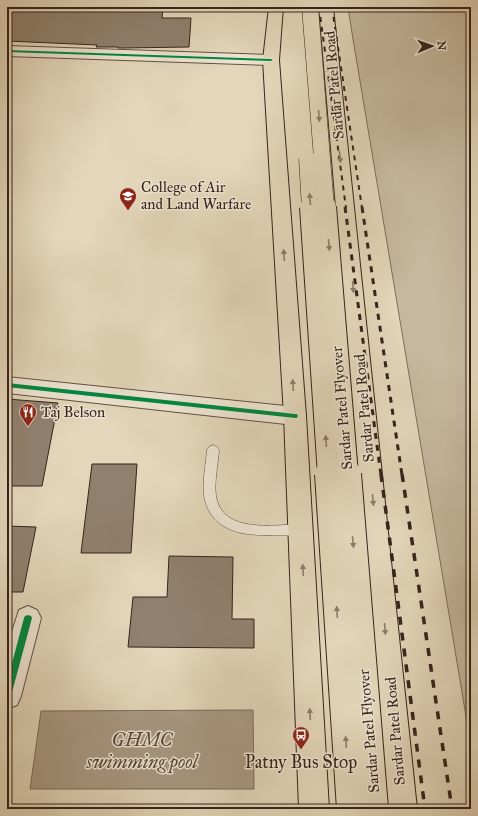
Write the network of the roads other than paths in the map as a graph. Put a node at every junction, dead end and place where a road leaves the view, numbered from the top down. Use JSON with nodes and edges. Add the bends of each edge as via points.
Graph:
{"nodes":[{"id":1,"x":276,"y":7,"type":"edge"},
{"id":2,"x":297,"y":7,"type":"edge"},
{"id":3,"x":310,"y":7,"type":"edge"},
{"id":4,"x":326,"y":7,"type":"edge"},
{"id":5,"x":7,"y":51,"type":"edge"},
{"id":6,"x":271,"y":60,"type":"junction"},
{"id":7,"x":7,"y":385,"type":"edge"},
{"id":8,"x":295,"y":416,"type":"junction"},
{"id":9,"x":213,"y":450,"type":"dead end"},
{"id":10,"x":298,"y":472,"type":"junction"},
{"id":11,"x":370,"y":474,"type":"junction"},
{"id":12,"x":301,"y":529,"type":"junction"},
{"id":13,"x":28,"y":618,"type":"dead end"},
{"id":14,"x":7,"y":696,"type":"edge"},
{"id":15,"x":314,"y":809,"type":"edge"},
{"id":16,"x":350,"y":809,"type":"edge"},
{"id":17,"x":375,"y":809,"type":"edge"},
{"id":18,"x":402,"y":809,"type":"edge"}],
"edges":[{"from":1,"to":6,"type":"main road"},
{"from":16,"to":2,"type":"main road","name":"Sardar Patel Flyover","one_way":true,"bridge":true},
{"from":3,"to":17,"type":"main road","name":"Sardar Patel Flyover","one_way":true,"bridge":true},
{"from":4,"to":11,"type":"main road","name":"Sardar Patel Road","one_way":true},
{"from":5,"to":6,"type":"street"},
{"from":8,"to":6,"type":"main road","one_way":true},
{"from":7,"to":8,"type":"street"},
{"from":8,"to":10,"type":"main road"},
{"from":9,"to":12,"type":"lane","via":[[210,497],[215,514],[228,525],[242,528]]},
{"from":10,"to":11,"type":"main road"},
{"from":10,"to":12,"type":"main road"},
{"from":11,"to":18,"type":"main road","name":"Sardar Patel Road","one_way":true},
{"from":15,"to":12,"type":"main road","one_way":true},
{"from":13,"to":14,"type":"street"}]}
